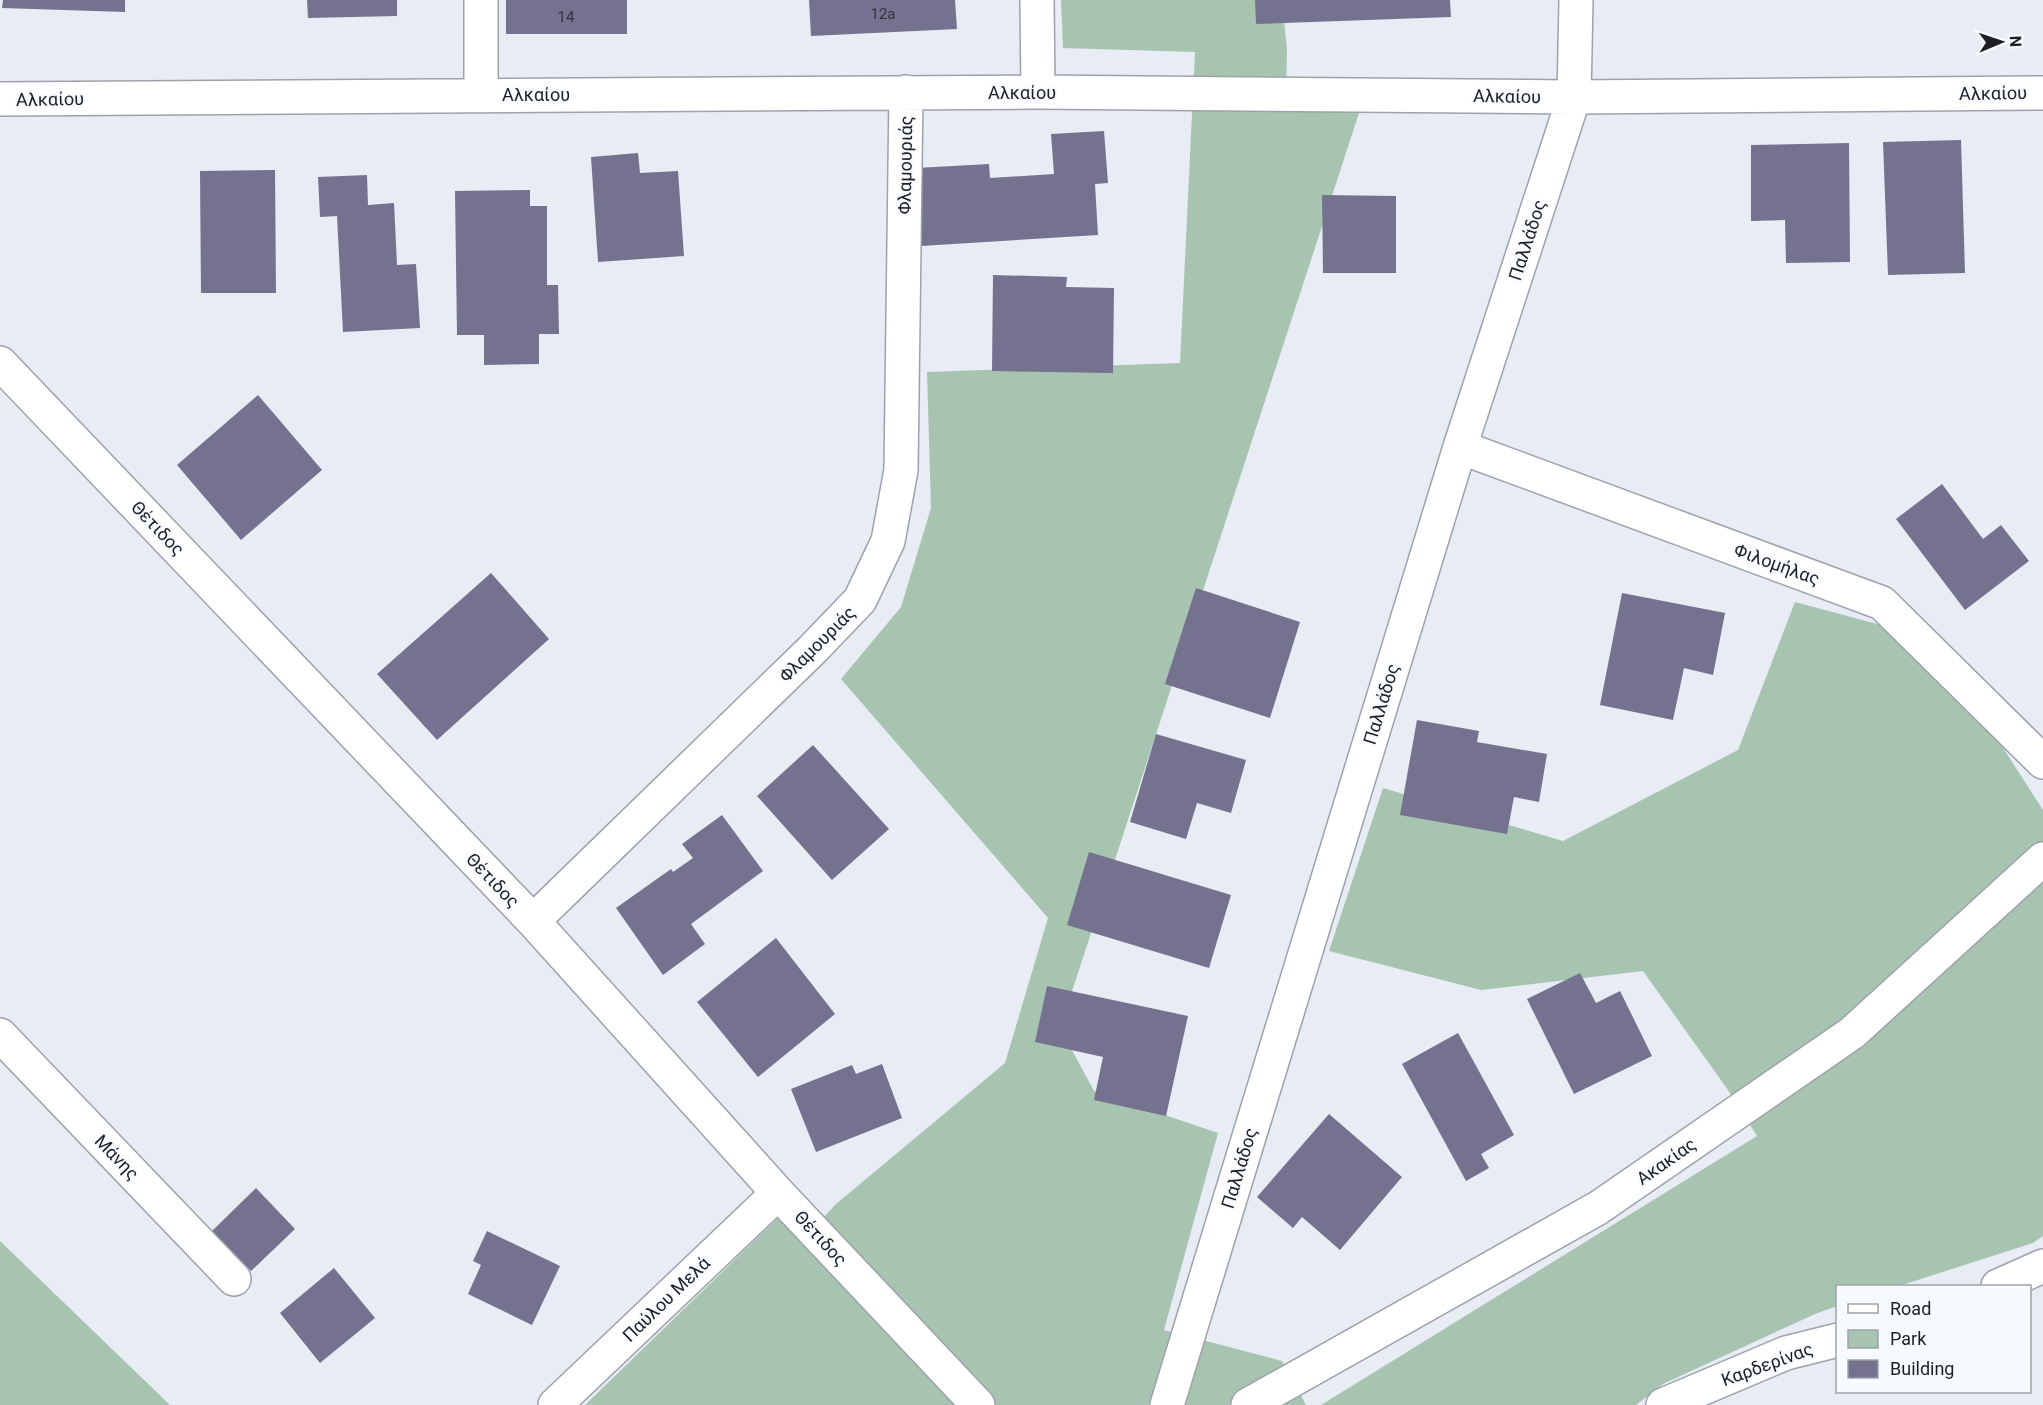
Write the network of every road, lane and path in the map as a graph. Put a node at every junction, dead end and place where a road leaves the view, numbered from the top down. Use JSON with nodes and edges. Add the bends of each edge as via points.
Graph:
{"nodes":[{"id":1,"x":481,"y":0,"type":"edge"},
{"id":2,"x":1037,"y":0,"type":"edge"},
{"id":3,"x":1576,"y":0,"type":"edge"},
{"id":4,"x":906,"y":92,"type":"junction"},
{"id":5,"x":1038,"y":92,"type":"junction"},
{"id":6,"x":2043,"y":93,"type":"edge"},
{"id":7,"x":481,"y":95,"type":"junction"},
{"id":8,"x":1574,"y":97,"type":"junction"},
{"id":9,"x":0,"y":99,"type":"edge"},
{"id":10,"x":0,"y":363,"type":"edge"},
{"id":11,"x":1460,"y":447,"type":"junction"},
{"id":12,"x":2043,"y":762,"type":"edge"},
{"id":13,"x":2043,"y":859,"type":"edge"},
{"id":14,"x":533,"y":921,"type":"junction"},
{"id":15,"x":0,"y":1035,"type":"edge"},
{"id":16,"x":778,"y":1193,"type":"junction"},
{"id":17,"x":2043,"y":1266,"type":"edge"},
{"id":18,"x":234,"y":1279,"type":"dead end"},
{"id":19,"x":2002,"y":1285,"type":"edge"},
{"id":20,"x":1836,"y":1340,"type":"edge"},
{"id":21,"x":555,"y":1405,"type":"edge"},
{"id":22,"x":978,"y":1405,"type":"edge"},
{"id":23,"x":1167,"y":1405,"type":"edge"},
{"id":24,"x":1248,"y":1405,"type":"edge"},
{"id":25,"x":1663,"y":1405,"type":"edge"}],
"edges":[{"from":1,"to":7,"type":"street"},
{"from":2,"to":5,"type":"street"},
{"from":3,"to":8,"type":"street","name":"Παλλάδος"},
{"from":4,"to":5,"type":"street","name":"Αλκαίου"},
{"from":4,"to":7,"type":"street","name":"Αλκαίου"},
{"from":4,"to":14,"type":"street","name":"Φλαμουριάς","via":[[901,470],[888,541],[860,600]]},
{"from":5,"to":8,"type":"street","name":"Αλκαίου"},
{"from":6,"to":8,"type":"street","name":"Αλκαίου"},
{"from":7,"to":9,"type":"street","name":"Αλκαίου"},
{"from":8,"to":11,"type":"street","name":"Παλλάδος"},
{"from":10,"to":14,"type":"street","name":"Θέτιδος"},
{"from":11,"to":12,"type":"street","name":"Φιλομήλας","via":[[1882,603]]},
{"from":11,"to":23,"type":"street","name":"Παλλάδος"},
{"from":13,"to":24,"type":"street","name":"Ακακίας","via":[[1852,1033],[1677,1154],[1598,1208]]},
{"from":14,"to":16,"type":"street","name":"Θέτιδος"},
{"from":15,"to":18,"type":"street","name":"Μάνης"},
{"from":16,"to":21,"type":"street","name":"Παύλου Μελά"},
{"from":16,"to":22,"type":"street","name":"Θέτιδος"},
{"from":17,"to":19,"type":"street"},
{"from":20,"to":25,"type":"street","name":"Καρδερίνας","via":[[1786,1353]]}]}
